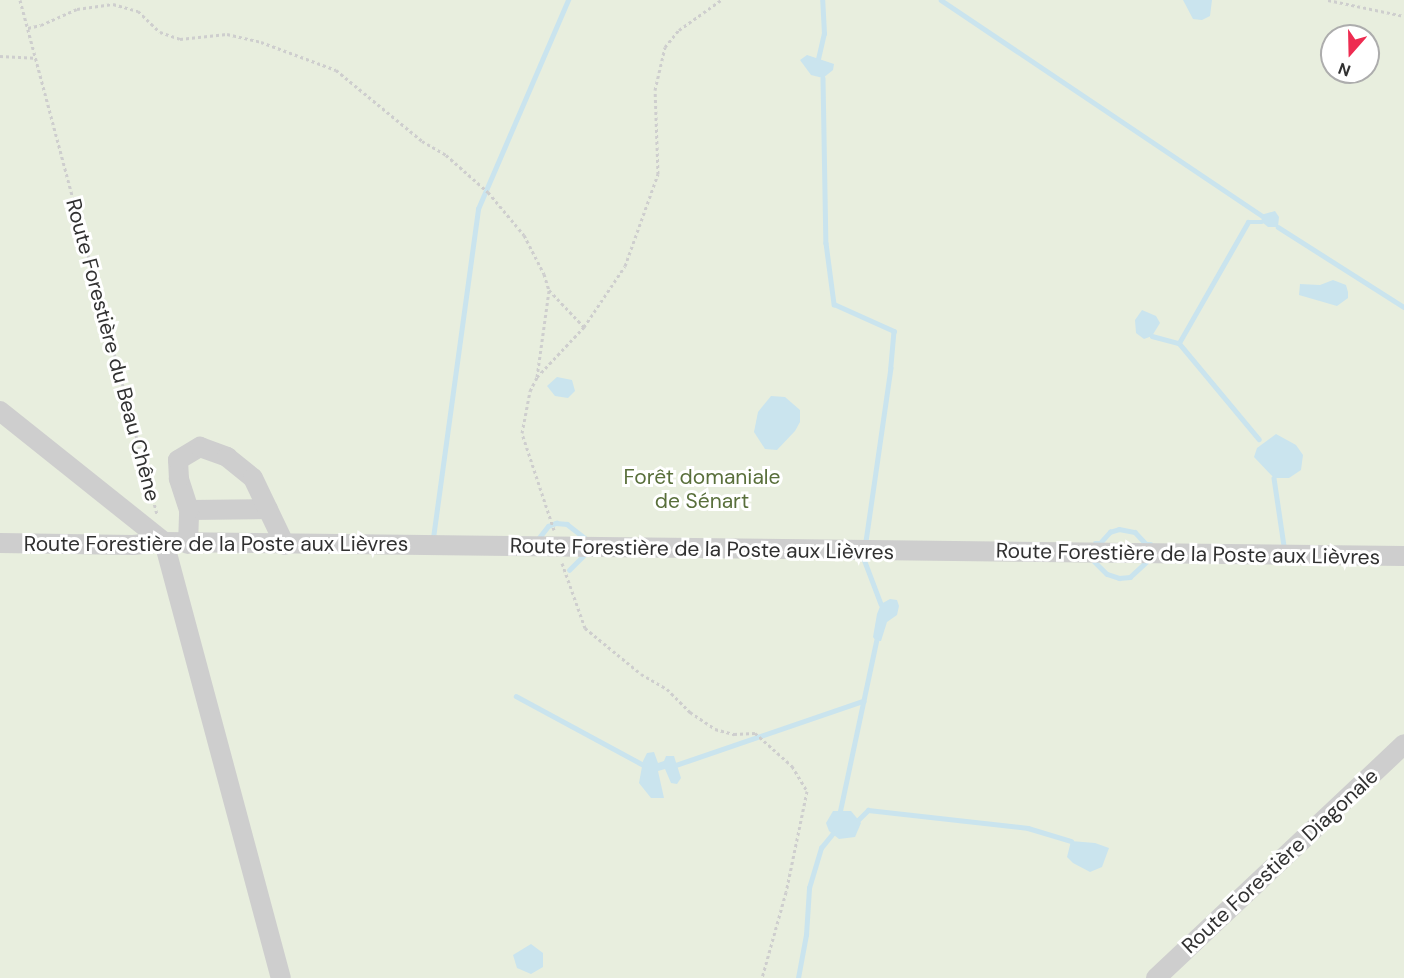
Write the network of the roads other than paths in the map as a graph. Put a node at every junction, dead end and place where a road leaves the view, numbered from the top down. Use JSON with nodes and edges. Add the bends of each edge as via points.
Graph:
{"nodes":[{"id":1,"x":0,"y":411,"type":"edge"},
{"id":2,"x":268,"y":509,"type":"junction"},
{"id":3,"x":189,"y":510,"type":"junction"},
{"id":4,"x":164,"y":542,"type":"junction"},
{"id":5,"x":0,"y":543,"type":"edge"},
{"id":6,"x":188,"y":544,"type":"junction"},
{"id":7,"x":285,"y":545,"type":"junction"},
{"id":8,"x":1404,"y":556,"type":"edge"},
{"id":9,"x":1404,"y":744,"type":"edge"},
{"id":10,"x":281,"y":978,"type":"edge"},
{"id":11,"x":1156,"y":978,"type":"edge"}],
"edges":[{"from":1,"to":4,"type":"street"},
{"from":2,"to":3,"type":"street"},
{"from":2,"to":3,"type":"street","via":[[253,478],[227,457],[200,447],[178,460],[179,479]]},
{"from":2,"to":7,"type":"street"},
{"from":3,"to":6,"type":"street"},
{"from":4,"to":5,"type":"street","name":"Route Forestière de la Poste aux Lièvres"},
{"from":4,"to":6,"type":"street","name":"Route Forestière de la Poste aux Lièvres"},
{"from":4,"to":10,"type":"street"},
{"from":6,"to":7,"type":"street","name":"Route Forestière de la Poste aux Lièvres"},
{"from":7,"to":8,"type":"street","name":"Route Forestière de la Poste aux Lièvres"},
{"from":9,"to":11,"type":"street","name":"Route Forestière Diagonale"}]}
